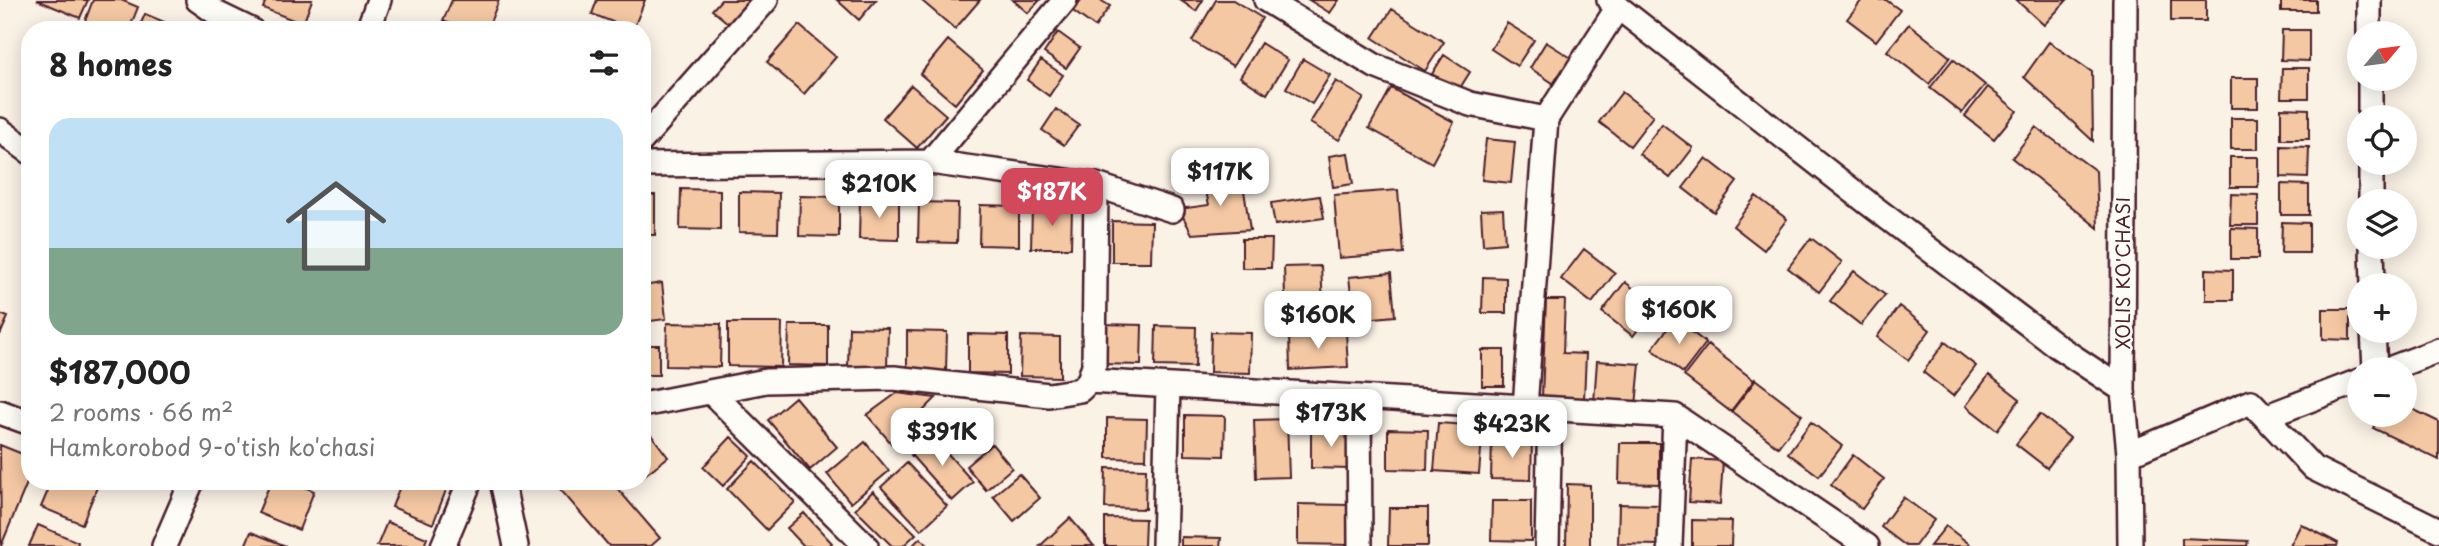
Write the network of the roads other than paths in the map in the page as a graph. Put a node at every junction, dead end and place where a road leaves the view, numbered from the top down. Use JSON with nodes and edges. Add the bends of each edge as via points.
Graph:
{"nodes":[{"id":1,"x":198,"y":0,"type":"edge"},
{"id":2,"x":379,"y":0,"type":"edge"},
{"id":3,"x":766,"y":0,"type":"edge"},
{"id":4,"x":1065,"y":0,"type":"edge"},
{"id":5,"x":1266,"y":0,"type":"edge"},
{"id":6,"x":2124,"y":0,"type":"edge"},
{"id":7,"x":2369,"y":0,"type":"edge"},
{"id":8,"x":1613,"y":3,"type":"edge"},
{"id":9,"x":232,"y":21,"type":"edge"},
{"id":10,"x":371,"y":21,"type":"edge"},
{"id":11,"x":2370,"y":21,"type":"edge"},
{"id":12,"x":1546,"y":119,"type":"junction"},
{"id":13,"x":0,"y":130,"type":"edge"},
{"id":14,"x":651,"y":130,"type":"edge"},
{"id":15,"x":21,"y":145,"type":"edge"},
{"id":16,"x":930,"y":162,"type":"junction"},
{"id":17,"x":651,"y":165,"type":"edge"},
{"id":18,"x":1096,"y":185,"type":"junction"},
{"id":19,"x":1172,"y":210,"type":"dead end"},
{"id":20,"x":2439,"y":349,"type":"edge"},
{"id":21,"x":2417,"y":358,"type":"edge"},
{"id":22,"x":1089,"y":381,"type":"junction"},
{"id":23,"x":1168,"y":386,"type":"junction"},
{"id":24,"x":2347,"y":386,"type":"edge"},
{"id":25,"x":2123,"y":390,"type":"junction"},
{"id":26,"x":712,"y":393,"type":"junction"},
{"id":27,"x":1359,"y":397,"type":"junction"},
{"id":28,"x":651,"y":403,"type":"edge"},
{"id":29,"x":1525,"y":407,"type":"junction"},
{"id":30,"x":1550,"y":409,"type":"junction"},
{"id":31,"x":0,"y":412,"type":"edge"},
{"id":32,"x":1675,"y":416,"type":"junction"},
{"id":33,"x":2265,"y":417,"type":"junction"},
{"id":34,"x":21,"y":420,"type":"edge"},
{"id":35,"x":2129,"y":454,"type":"junction"},
{"id":36,"x":186,"y":490,"type":"edge"},
{"id":37,"x":466,"y":490,"type":"edge"},
{"id":38,"x":504,"y":490,"type":"edge"},
{"id":39,"x":2439,"y":530,"type":"edge"},
{"id":40,"x":164,"y":546,"type":"edge"},
{"id":41,"x":443,"y":546,"type":"edge"},
{"id":42,"x":516,"y":546,"type":"edge"},
{"id":43,"x":866,"y":546,"type":"edge"},
{"id":44,"x":1164,"y":546,"type":"edge"},
{"id":45,"x":1360,"y":546,"type":"edge"},
{"id":46,"x":1548,"y":546,"type":"edge"},
{"id":47,"x":1671,"y":546,"type":"edge"},
{"id":48,"x":1867,"y":546,"type":"edge"},
{"id":49,"x":2130,"y":546,"type":"edge"}],
"edges":[{"from":1,"to":9,"type":"street"},
{"from":2,"to":10,"type":"street"},
{"from":3,"to":14,"type":"street"},
{"from":4,"to":16,"type":"street"},
{"from":5,"to":12,"type":"street","via":[[1375,66],[1470,104]]},
{"from":6,"to":25,"type":"street","name":"XOLIS KO'CHASI"},
{"from":7,"to":11,"type":"street"},
{"from":8,"to":12,"type":"street"},
{"from":8,"to":25,"type":"street","via":[[1868,203],[2057,346]]},
{"from":12,"to":29,"type":"street"},
{"from":13,"to":15,"type":"street"},
{"from":16,"to":17,"type":"street"},
{"from":16,"to":18,"type":"street"},
{"from":18,"to":19,"type":"street"},
{"from":18,"to":22,"type":"street","via":[[1094,365]]},
{"from":20,"to":21,"type":"street"},
{"from":22,"to":23,"type":"street"},
{"from":22,"to":26,"type":"street","via":[[1080,390],[1049,395],[894,378],[766,382]]},
{"from":23,"to":27,"type":"street"},
{"from":23,"to":44,"type":"street"},
{"from":24,"to":33,"type":"street"},
{"from":25,"to":35,"type":"street","name":"XOLIS KO'CHASI"},
{"from":26,"to":28,"type":"street"},
{"from":26,"to":43,"type":"street"},
{"from":27,"to":29,"type":"street"},
{"from":27,"to":45,"type":"street"},
{"from":29,"to":30,"type":"street"},
{"from":30,"to":32,"type":"street"},
{"from":30,"to":46,"type":"street"},
{"from":31,"to":34,"type":"street"},
{"from":32,"to":47,"type":"street"},
{"from":32,"to":48,"type":"street"},
{"from":33,"to":35,"type":"street","via":[[2251,402]]},
{"from":33,"to":39,"type":"street","via":[[2313,468]]},
{"from":35,"to":49,"type":"street","name":"XOLIS KO'CHASI"},
{"from":36,"to":40,"type":"street"},
{"from":37,"to":41,"type":"street"},
{"from":38,"to":42,"type":"street"}]}
